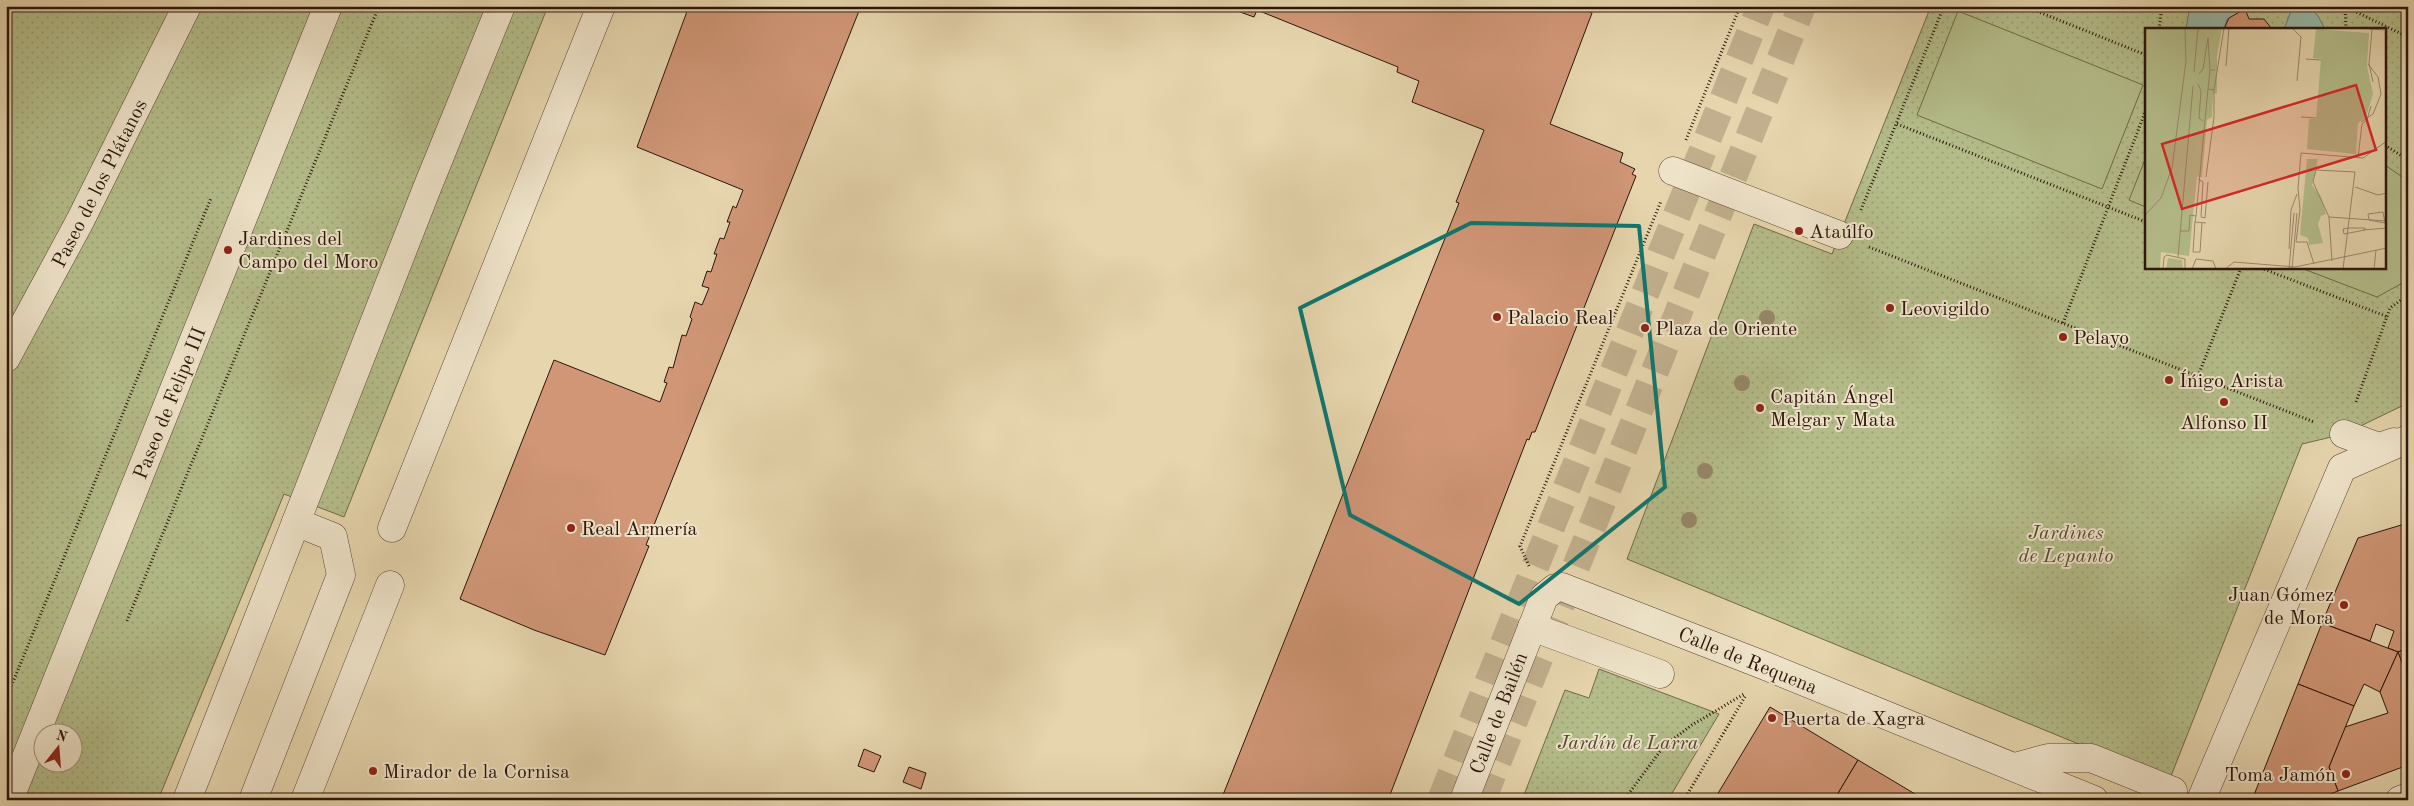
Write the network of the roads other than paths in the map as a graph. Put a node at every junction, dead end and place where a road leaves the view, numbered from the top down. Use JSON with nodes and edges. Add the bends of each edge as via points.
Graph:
{"nodes":[{"id":1,"x":187,"y":6,"type":"edge"},
{"id":2,"x":328,"y":6,"type":"edge"},
{"id":3,"x":501,"y":6,"type":"edge"},
{"id":4,"x":601,"y":6,"type":"edge"},
{"id":5,"x":1673,"y":171,"type":"road end"},
{"id":6,"x":1844,"y":237,"type":"road end"},
{"id":7,"x":6,"y":358,"type":"edge"},
{"id":8,"x":2344,"y":434,"type":"road end"},
{"id":9,"x":2408,"y":439,"type":"edge"},
{"id":10,"x":296,"y":522,"type":"junction"},
{"id":11,"x":392,"y":528,"type":"dead end"},
{"id":12,"x":390,"y":585,"type":"dead end"},
{"id":13,"x":1532,"y":626,"type":"junction"},
{"id":14,"x":1660,"y":674,"type":"dead end"},
{"id":15,"x":2014,"y":768,"type":"junction"},
{"id":16,"x":2173,"y":790,"type":"dead end"},
{"id":17,"x":2408,"y":797,"type":"edge"},
{"id":18,"x":9,"y":800,"type":"edge"},
{"id":19,"x":187,"y":800,"type":"edge"},
{"id":20,"x":253,"y":800,"type":"edge"},
{"id":21,"x":305,"y":800,"type":"edge"},
{"id":22,"x":1464,"y":800,"type":"edge"},
{"id":23,"x":2094,"y":800,"type":"edge"},
{"id":24,"x":2201,"y":800,"type":"edge"},
{"id":25,"x":2400,"y":800,"type":"edge"}],
"edges":[{"from":1,"to":7,"type":"street","name":"Paseo de los Plátanos","via":[[80,221]]},
{"from":2,"to":18,"type":"street","name":"Paseo de Felipe III"},
{"from":3,"to":10,"type":"street"},
{"from":4,"to":11,"type":"street"},
{"from":5,"to":6,"type":"street"},
{"from":8,"to":9,"type":"street","via":[[2379,447]]},
{"from":9,"to":24,"type":"street","via":[[2342,468]]},
{"from":10,"to":19,"type":"street"},
{"from":10,"to":20,"type":"street","via":[[333,537],[341,575]]},
{"from":12,"to":21,"type":"street"},
{"from":13,"to":14,"type":"street"},
{"from":13,"to":15,"type":"street","name":"Calle de Requena","via":[[1544,597],[1555,588],[1567,589]]},
{"from":13,"to":22,"type":"street","name":"Calle de Bailén"},
{"from":15,"to":16,"type":"street","via":[[2048,758],[2091,758]]},
{"from":15,"to":23,"type":"street","name":"Calle de Requena"},
{"from":17,"to":25,"type":"street"}]}
